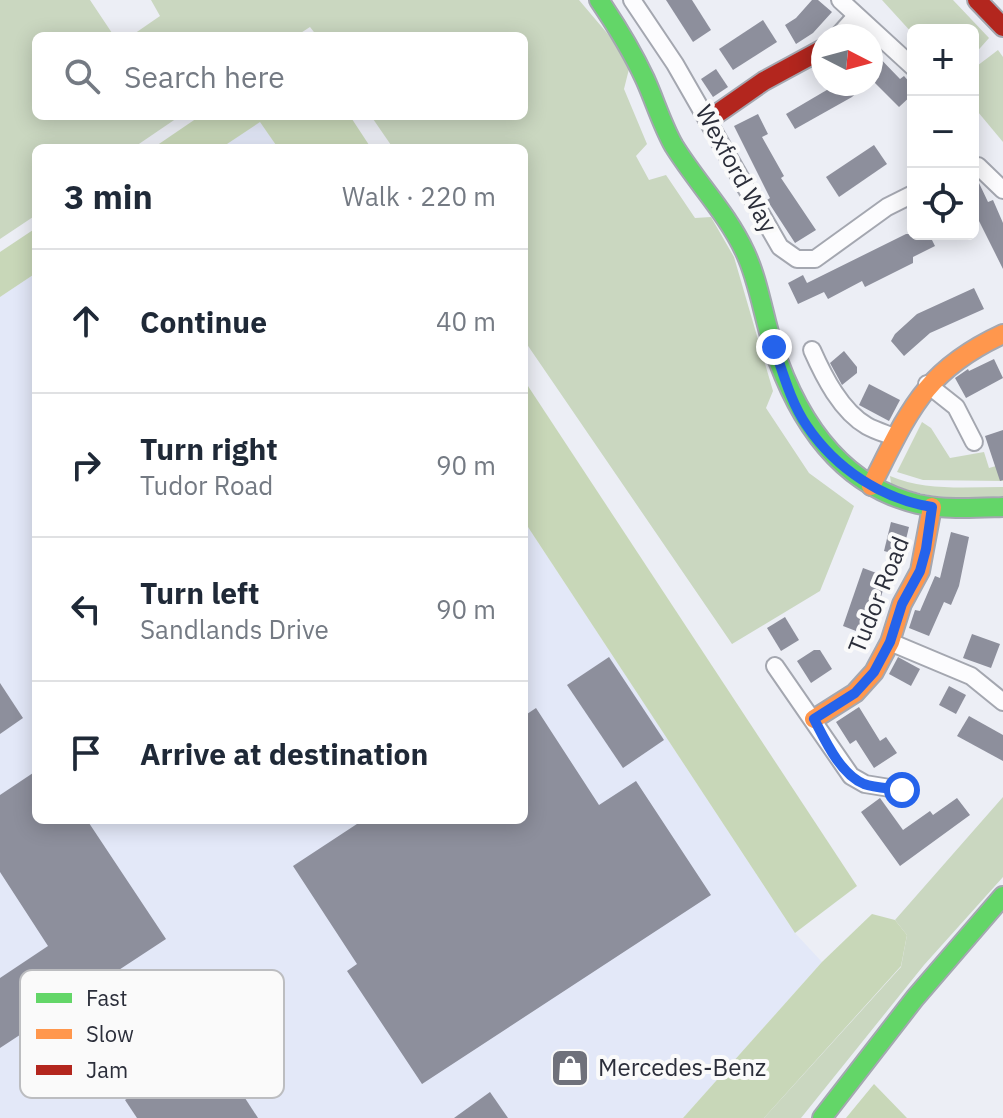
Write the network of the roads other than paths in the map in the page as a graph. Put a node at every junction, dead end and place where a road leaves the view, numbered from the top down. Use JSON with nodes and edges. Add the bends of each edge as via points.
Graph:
{"nodes":[{"id":1,"x":599,"y":0,"type":"edge"},
{"id":2,"x":632,"y":0,"type":"edge"},
{"id":3,"x":840,"y":0,"type":"edge"},
{"id":4,"x":977,"y":0,"type":"edge"},
{"id":5,"x":856,"y":16,"type":"junction"},
{"id":6,"x":849,"y":24,"type":"edge"},
{"id":7,"x":1003,"y":27,"type":"edge"},
{"id":8,"x":811,"y":56,"type":"edge"},
{"id":9,"x":907,"y":62,"type":"edge"},
{"id":10,"x":708,"y":120,"type":"junction"},
{"id":11,"x":979,"y":167,"type":"edge"},
{"id":12,"x":1003,"y":190,"type":"edge"},
{"id":13,"x":907,"y":197,"type":"edge"},
{"id":14,"x":1003,"y":334,"type":"edge"},
{"id":15,"x":812,"y":350,"type":"dead end"},
{"id":16,"x":927,"y":384,"type":"junction"},
{"id":17,"x":896,"y":438,"type":"junction"},
{"id":18,"x":974,"y":442,"type":"dead end"},
{"id":19,"x":871,"y":486,"type":"junction"},
{"id":20,"x":932,"y":507,"type":"junction"},
{"id":21,"x":1003,"y":507,"type":"edge"},
{"id":22,"x":890,"y":642,"type":"junction"},
{"id":23,"x":775,"y":666,"type":"dead end"},
{"id":24,"x":1003,"y":702,"type":"edge"},
{"id":25,"x":814,"y":719,"type":"junction"},
{"id":26,"x":902,"y":790,"type":"dead end"},
{"id":27,"x":1003,"y":896,"type":"edge"},
{"id":28,"x":822,"y":1118,"type":"edge"}],
"edges":[{"from":1,"to":19,"type":"street","via":[[625,36],[676,148],[746,255],[805,425],[847,470]]},
{"from":2,"to":10,"type":"street","name":"Wexford Way"},
{"from":3,"to":5,"type":"street"},
{"from":4,"to":7,"type":"street"},
{"from":5,"to":6,"type":"street"},
{"from":5,"to":9,"type":"street"},
{"from":8,"to":10,"type":"street"},
{"from":10,"to":13,"type":"street","name":"Wexford Way","via":[[780,247],[797,259],[815,259]]},
{"from":11,"to":12,"type":"street"},
{"from":14,"to":16,"type":"street","via":[[955,357]]},
{"from":15,"to":17,"type":"street","via":[[848,408],[866,425]]},
{"from":16,"to":17,"type":"street"},
{"from":16,"to":18,"type":"street","via":[[956,407]]},
{"from":17,"to":19,"type":"street"},
{"from":19,"to":20,"type":"street","via":[[896,499]]},
{"from":20,"to":21,"type":"street"},
{"from":20,"to":22,"type":"street","name":"Tudor Road","via":[[920,571]]},
{"from":22,"to":24,"type":"street","via":[[971,676]]},
{"from":22,"to":25,"type":"street","name":"Tudor Road","via":[[855,693]]},
{"from":23,"to":25,"type":"street"},
{"from":25,"to":26,"type":"street","via":[[851,776],[865,784]]},
{"from":27,"to":28,"type":"street"}]}
